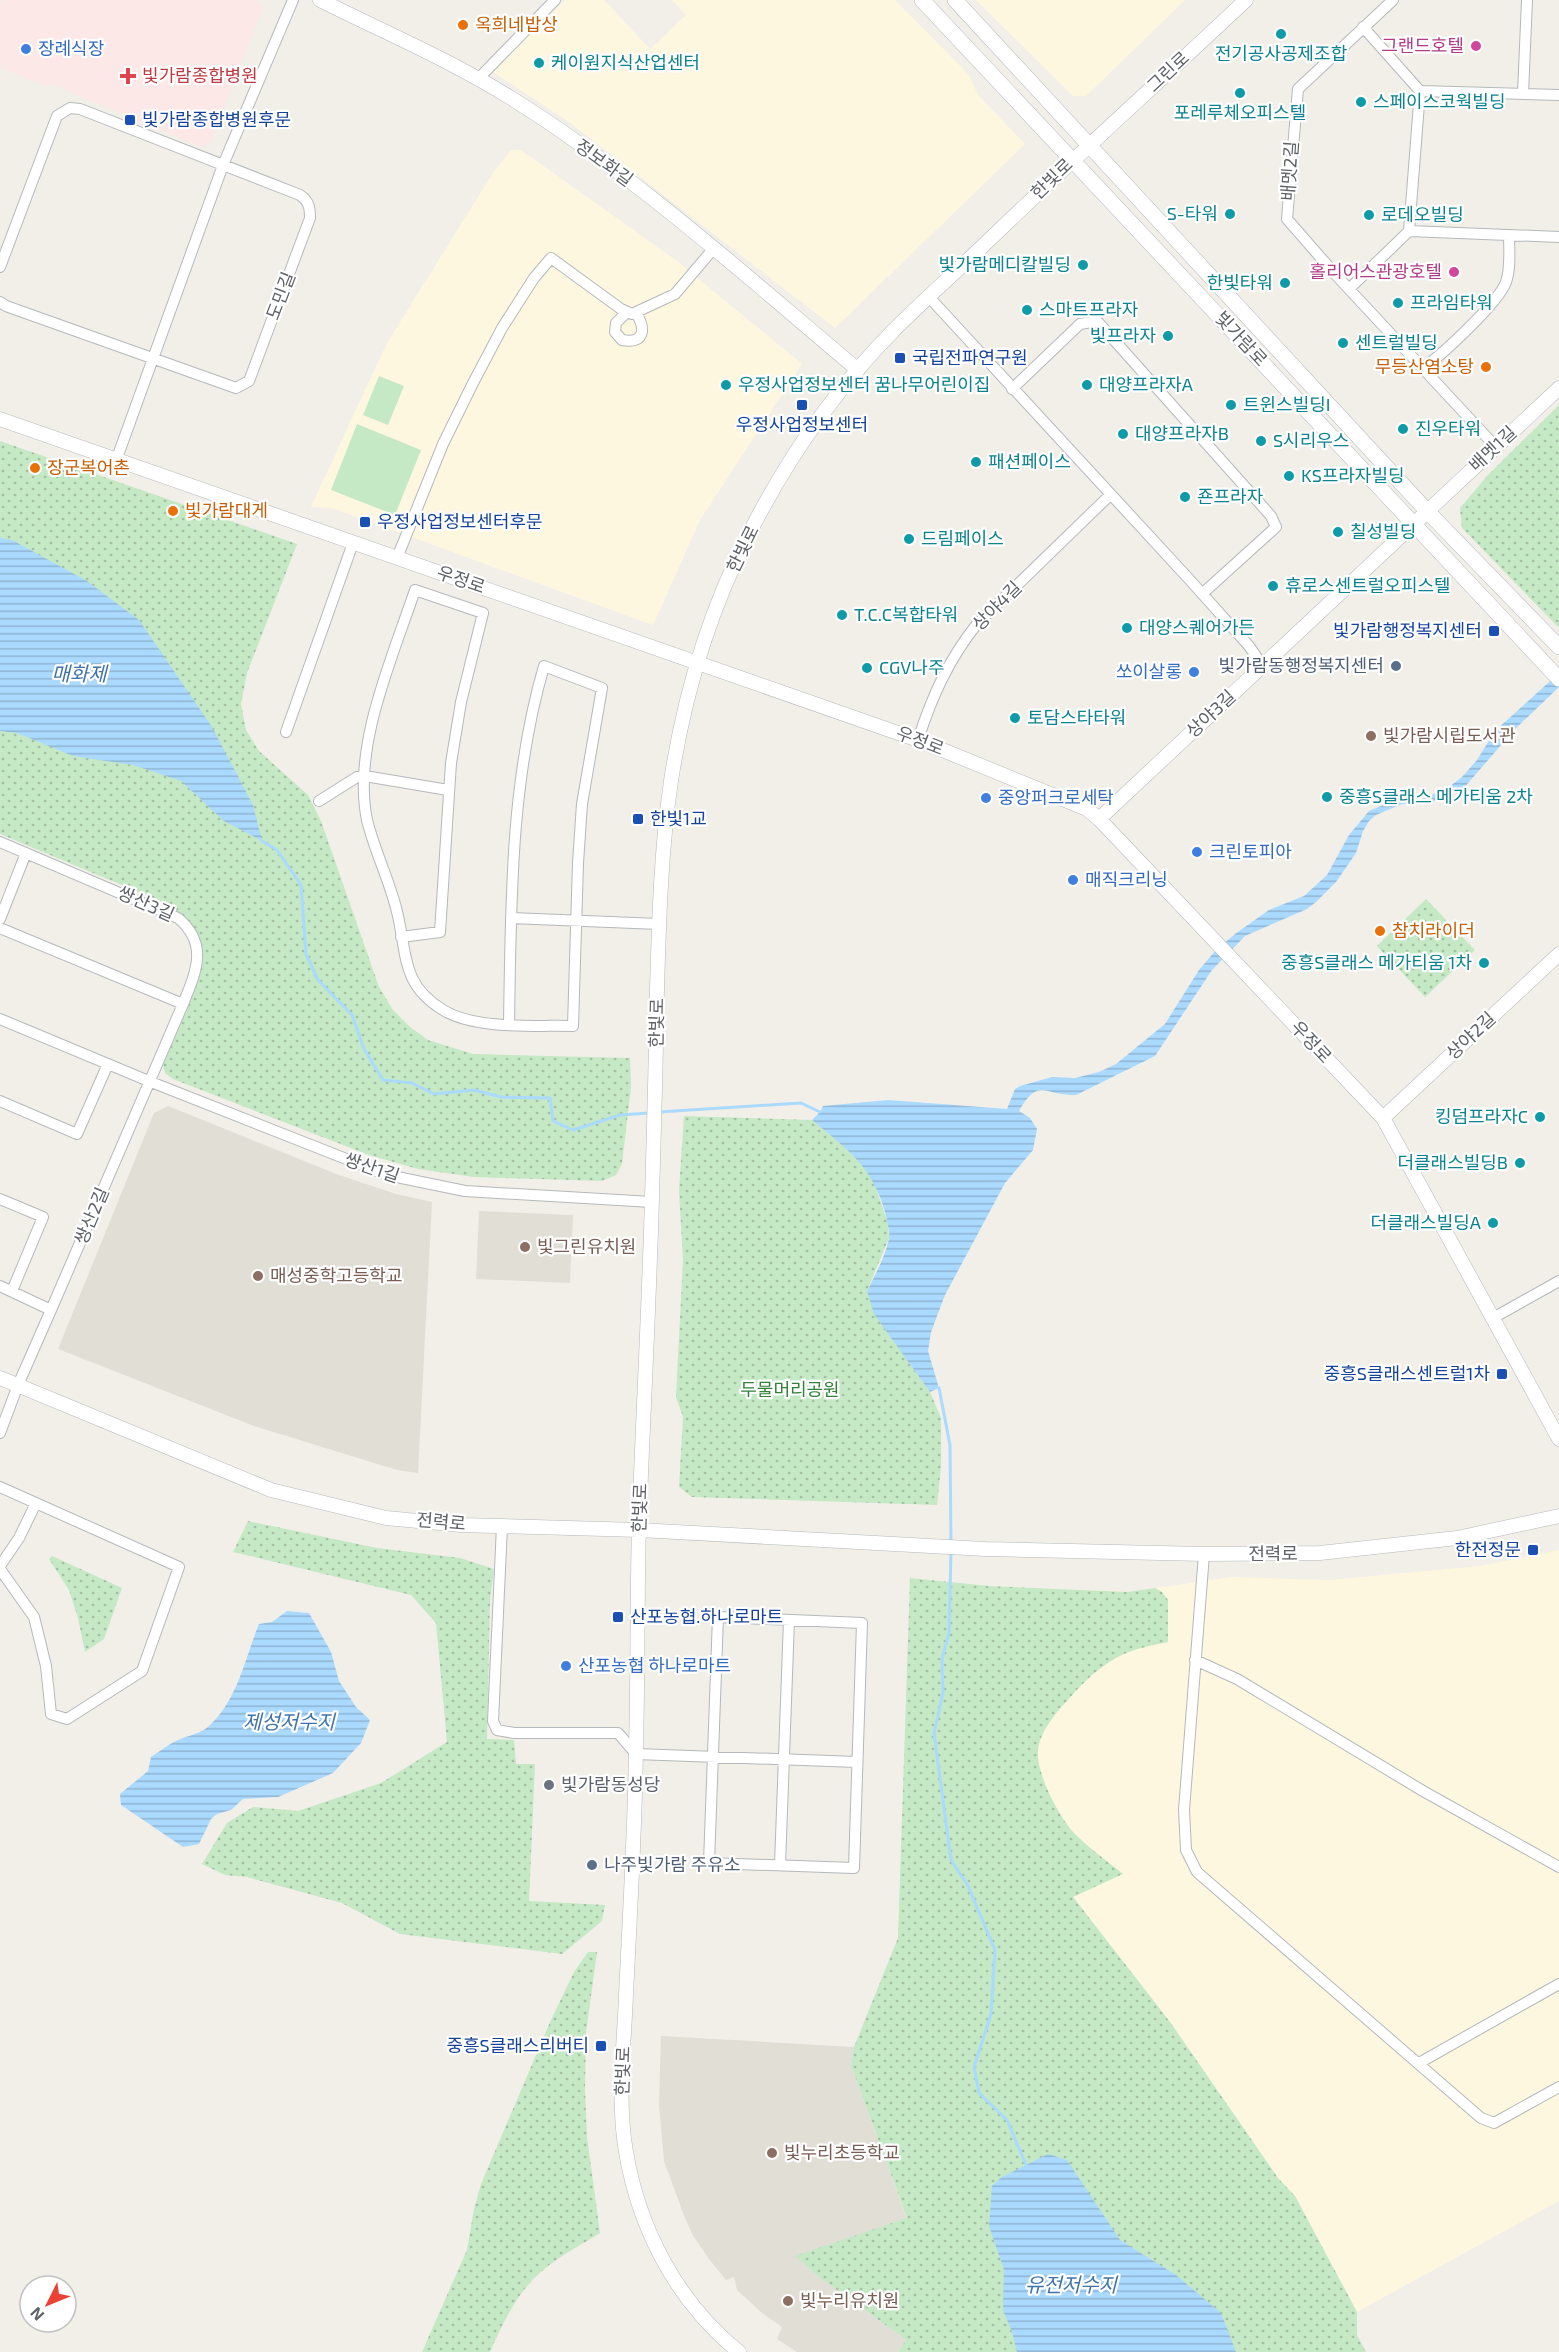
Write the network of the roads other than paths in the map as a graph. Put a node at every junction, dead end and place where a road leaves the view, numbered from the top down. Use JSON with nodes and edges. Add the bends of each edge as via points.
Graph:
{"nodes":[{"id":1,"x":293,"y":0,"type":"edge"},
{"id":2,"x":320,"y":0,"type":"edge"},
{"id":3,"x":555,"y":0,"type":"edge"},
{"id":4,"x":922,"y":0,"type":"edge"},
{"id":5,"x":955,"y":0,"type":"edge"},
{"id":6,"x":1246,"y":0,"type":"edge"},
{"id":7,"x":1393,"y":0,"type":"edge"},
{"id":8,"x":1527,"y":0,"type":"edge"},
{"id":9,"x":1363,"y":27,"type":"junction"},
{"id":10,"x":478,"y":79,"type":"junction"},
{"id":11,"x":1420,"y":91,"type":"junction"},
{"id":12,"x":1523,"y":94,"type":"junction"},
{"id":13,"x":1559,"y":95,"type":"edge"},
{"id":14,"x":1089,"y":143,"type":"junction"},
{"id":15,"x":1071,"y":160,"type":"junction"},
{"id":16,"x":223,"y":165,"type":"junction"},
{"id":17,"x":1409,"y":231,"type":"junction"},
{"id":18,"x":1509,"y":235,"type":"junction"},
{"id":19,"x":1559,"y":237,"type":"edge"},
{"id":20,"x":714,"y":248,"type":"junction"},
{"id":21,"x":0,"y":267,"type":"edge"},
{"id":22,"x":1349,"y":289,"type":"junction"},
{"id":23,"x":929,"y":297,"type":"junction"},
{"id":24,"x":0,"y":302,"type":"edge"},
{"id":25,"x":153,"y":360,"type":"junction"},
{"id":26,"x":1423,"y":368,"type":"junction"},
{"id":27,"x":858,"y":370,"type":"junction"},
{"id":28,"x":1559,"y":388,"type":"edge"},
{"id":29,"x":1012,"y":389,"type":"junction"},
{"id":30,"x":0,"y":419,"type":"edge"},
{"id":31,"x":1495,"y":446,"type":"junction"},
{"id":32,"x":117,"y":458,"type":"junction"},
{"id":33,"x":1110,"y":495,"type":"junction"},
{"id":34,"x":1427,"y":511,"type":"junction"},
{"id":35,"x":1413,"y":524,"type":"junction"},
{"id":36,"x":353,"y":543,"type":"junction"},
{"id":37,"x":397,"y":558,"type":"junction"},
{"id":38,"x":1202,"y":594,"type":"junction"},
{"id":39,"x":1559,"y":646,"type":"edge"},
{"id":40,"x":700,"y":662,"type":"junction"},
{"id":41,"x":1262,"y":665,"type":"junction"},
{"id":42,"x":1559,"y":679,"type":"edge"},
{"id":43,"x":286,"y":732,"type":"dead end"},
{"id":44,"x":918,"y":740,"type":"junction"},
{"id":45,"x":365,"y":776,"type":"junction"},
{"id":46,"x":448,"y":790,"type":"junction"},
{"id":47,"x":319,"y":801,"type":"dead end"},
{"id":48,"x":1099,"y":819,"type":"junction"},
{"id":49,"x":0,"y":842,"type":"edge"},
{"id":50,"x":26,"y":853,"type":"junction"},
{"id":51,"x":511,"y":918,"type":"junction"},
{"id":52,"x":0,"y":919,"type":"edge"},
{"id":53,"x":575,"y":920,"type":"junction"},
{"id":54,"x":659,"y":924,"type":"junction"},
{"id":55,"x":0,"y":928,"type":"edge"},
{"id":56,"x":401,"y":937,"type":"junction"},
{"id":57,"x":1556,"y":962,"type":"edge"},
{"id":58,"x":183,"y":1004,"type":"junction"},
{"id":59,"x":0,"y":1019,"type":"edge"},
{"id":60,"x":509,"y":1024,"type":"junction"},
{"id":61,"x":108,"y":1064,"type":"junction"},
{"id":62,"x":151,"y":1082,"type":"junction"},
{"id":63,"x":0,"y":1101,"type":"edge"},
{"id":64,"x":1383,"y":1118,"type":"junction"},
{"id":65,"x":0,"y":1199,"type":"edge"},
{"id":66,"x":652,"y":1202,"type":"junction"},
{"id":67,"x":1559,"y":1281,"type":"edge"},
{"id":68,"x":0,"y":1286,"type":"edge"},
{"id":69,"x":12,"y":1291,"type":"junction"},
{"id":70,"x":51,"y":1310,"type":"junction"},
{"id":71,"x":1493,"y":1318,"type":"junction"},
{"id":72,"x":0,"y":1378,"type":"edge"},
{"id":73,"x":18,"y":1385,"type":"junction"},
{"id":74,"x":0,"y":1433,"type":"edge"},
{"id":75,"x":1559,"y":1439,"type":"edge"},
{"id":76,"x":0,"y":1487,"type":"edge"},
{"id":77,"x":36,"y":1503,"type":"junction"},
{"id":78,"x":1559,"y":1516,"type":"edge"},
{"id":79,"x":502,"y":1526,"type":"junction"},
{"id":80,"x":639,"y":1530,"type":"junction"},
{"id":81,"x":1204,"y":1554,"type":"junction"},
{"id":82,"x":0,"y":1567,"type":"edge"},
{"id":83,"x":789,"y":1620,"type":"junction"},
{"id":84,"x":1195,"y":1660,"type":"junction"},
{"id":85,"x":636,"y":1754,"type":"junction"},
{"id":86,"x":713,"y":1758,"type":"junction"},
{"id":87,"x":784,"y":1760,"type":"junction"},
{"id":88,"x":857,"y":1762,"type":"junction"},
{"id":89,"x":780,"y":1865,"type":"junction"},
{"id":90,"x":1559,"y":1867,"type":"edge"},
{"id":91,"x":1559,"y":1984,"type":"edge"},
{"id":92,"x":1419,"y":2063,"type":"junction"},
{"id":93,"x":1559,"y":2087,"type":"edge"},
{"id":94,"x":739,"y":2352,"type":"edge"}],
"edges":[{"from":1,"to":16,"type":"street"},
{"from":2,"to":10,"type":"street","name":"정보화길"},
{"from":3,"to":10,"type":"street"},
{"from":4,"to":15,"type":"main road","name":"빛가람로"},
{"from":5,"to":14,"type":"main road","name":"빛가람로"},
{"from":6,"to":14,"type":"street","name":"그린로"},
{"from":7,"to":9,"type":"street","name":"배멧2길"},
{"from":8,"to":12,"type":"street"},
{"from":9,"to":11,"type":"street"},
{"from":9,"to":22,"type":"street","name":"배멧2길","via":[[1298,89],[1287,219]]},
{"from":10,"to":20,"type":"street","name":"정보화길","via":[[605,163]]},
{"from":11,"to":12,"type":"street"},
{"from":11,"to":17,"type":"street"},
{"from":12,"to":13,"type":"street"},
{"from":14,"to":15,"type":"street","name":"한빛로"},
{"from":14,"to":34,"type":"main road","name":"빛가람로"},
{"from":15,"to":23,"type":"street","name":"한빛로"},
{"from":15,"to":35,"type":"main road","name":"빛가람로"},
{"from":16,"to":21,"type":"street","name":"도민길","via":[[80,109],[62,111]]},
{"from":16,"to":25,"type":"street"},
{"from":16,"to":25,"type":"street","name":"도민길","via":[[300,195],[309,205],[310,218],[249,381],[236,388]]},
{"from":17,"to":18,"type":"street"},
{"from":17,"to":22,"type":"street"},
{"from":18,"to":19,"type":"street"},
{"from":18,"to":26,"type":"street","via":[[1508,274],[1502,291],[1440,356]]},
{"from":20,"to":27,"type":"street","name":"정보화길"},
{"from":20,"to":37,"type":"street","via":[[675,294],[631,312],[551,258],[502,328],[472,385],[443,444]]},
{"from":22,"to":26,"type":"street","name":"배멧2길"},
{"from":23,"to":27,"type":"street","name":"한빛로"},
{"from":23,"to":29,"type":"street"},
{"from":24,"to":25,"type":"street","name":"도민길"},
{"from":25,"to":32,"type":"street"},
{"from":26,"to":31,"type":"street","name":"배멧2길"},
{"from":27,"to":40,"type":"street","name":"한빛로","via":[[789,463],[749,533],[722,592]]},
{"from":28,"to":31,"type":"street","name":"배멧1길"},
{"from":29,"to":33,"type":"street"},
{"from":29,"to":38,"type":"street","via":[[1080,324],[1097,321],[1271,516],[1276,527]]},
{"from":30,"to":32,"type":"street","name":"우정로"},
{"from":31,"to":34,"type":"street","name":"배멧1길"},
{"from":32,"to":36,"type":"street","name":"우정로"},
{"from":33,"to":38,"type":"street"},
{"from":33,"to":44,"type":"street","name":"상야4길","via":[[960,645],[941,680]]},
{"from":34,"to":35,"type":"street","name":"상야3길"},
{"from":34,"to":39,"type":"main road","name":"빛가람로"},
{"from":35,"to":41,"type":"street","name":"상야3길"},
{"from":35,"to":42,"type":"main road","name":"빛가람로"},
{"from":36,"to":37,"type":"street","name":"우정로"},
{"from":36,"to":43,"type":"street"},
{"from":37,"to":40,"type":"street","name":"우정로"},
{"from":38,"to":41,"type":"street"},
{"from":40,"to":44,"type":"street","name":"우정로"},
{"from":40,"to":54,"type":"street","name":"한빛로","via":[[670,783]]},
{"from":41,"to":48,"type":"street","name":"상야3길"},
{"from":44,"to":48,"type":"street","name":"우정로","via":[[1062,797]]},
{"from":45,"to":46,"type":"street"},
{"from":45,"to":46,"type":"street","via":[[373,717],[415,590],[483,613],[461,702]]},
{"from":45,"to":47,"type":"street"},
{"from":45,"to":56,"type":"street","via":[[368,820],[398,915]]},
{"from":46,"to":56,"type":"street","via":[[440,932]]},
{"from":48,"to":64,"type":"street","name":"우정로"},
{"from":49,"to":50,"type":"street","name":"쌍산3길"},
{"from":50,"to":52,"type":"street"},
{"from":50,"to":58,"type":"street","name":"쌍산3길","via":[[178,918],[188,926],[198,954],[195,975]]},
{"from":51,"to":53,"type":"street"},
{"from":51,"to":53,"type":"street","via":[[520,779],[544,666],[602,688],[582,804]]},
{"from":51,"to":60,"type":"street"},
{"from":53,"to":54,"type":"street"},
{"from":53,"to":60,"type":"street","via":[[573,1026]]},
{"from":54,"to":66,"type":"street","name":"한빛로"},
{"from":55,"to":58,"type":"street"},
{"from":56,"to":60,"type":"street","via":[[412,978],[442,1010],[467,1022]]},
{"from":57,"to":64,"type":"street","name":"상야2길"},
{"from":58,"to":62,"type":"street","name":"쌍산3길"},
{"from":59,"to":61,"type":"street","name":"쌍산1길"},
{"from":61,"to":62,"type":"street","name":"쌍산1길"},
{"from":61,"to":63,"type":"street","via":[[77,1134]]},
{"from":62,"to":66,"type":"street","name":"쌍산1길","via":[[360,1165],[413,1182],[496,1194]]},
{"from":62,"to":70,"type":"street","name":"쌍산2길"},
{"from":64,"to":71,"type":"street","name":"우정로"},
{"from":65,"to":69,"type":"street","via":[[43,1217]]},
{"from":66,"to":80,"type":"street","name":"한빛로"},
{"from":67,"to":71,"type":"street"},
{"from":68,"to":69,"type":"street"},
{"from":69,"to":70,"type":"street"},
{"from":70,"to":73,"type":"street","name":"쌍산2길"},
{"from":71,"to":75,"type":"street","name":"우정로"},
{"from":72,"to":73,"type":"street","name":"전력로"},
{"from":73,"to":74,"type":"street","name":"쌍산2길"},
{"from":73,"to":79,"type":"street","name":"전력로","via":[[296,1498],[386,1518]]},
{"from":76,"to":77,"type":"street"},
{"from":77,"to":82,"type":"street","via":[[20,1538]]},
{"from":77,"to":82,"type":"street","via":[[179,1567],[142,1671],[67,1719],[51,1714],[34,1617]]},
{"from":78,"to":81,"type":"street","name":"전력로","via":[[1457,1538],[1343,1551]]},
{"from":79,"to":80,"type":"street","name":"전력로"},
{"from":79,"to":85,"type":"street","via":[[495,1727],[514,1733],[618,1733]]},
{"from":80,"to":81,"type":"street","name":"전력로","via":[[985,1549]]},
{"from":80,"to":85,"type":"street","name":"한빛로"},
{"from":81,"to":84,"type":"street"},
{"from":83,"to":86,"type":"street","via":[[718,1617]]},
{"from":83,"to":87,"type":"street"},
{"from":83,"to":88,"type":"street","via":[[862,1623]]},
{"from":84,"to":90,"type":"street","via":[[1237,1679]]},
{"from":84,"to":92,"type":"street","via":[[1184,1810],[1186,1850],[1197,1872]]},
{"from":85,"to":86,"type":"street"},
{"from":85,"to":94,"type":"street","name":"한빛로","via":[[622,2079],[624,2141],[641,2211],[660,2257],[694,2307]]},
{"from":86,"to":87,"type":"street"},
{"from":86,"to":89,"type":"street","via":[[709,1863]]},
{"from":87,"to":88,"type":"street"},
{"from":87,"to":89,"type":"street"},
{"from":88,"to":89,"type":"street","via":[[854,1868]]},
{"from":91,"to":92,"type":"street"},
{"from":92,"to":93,"type":"street","via":[[1481,2118],[1494,2123]]}]}
